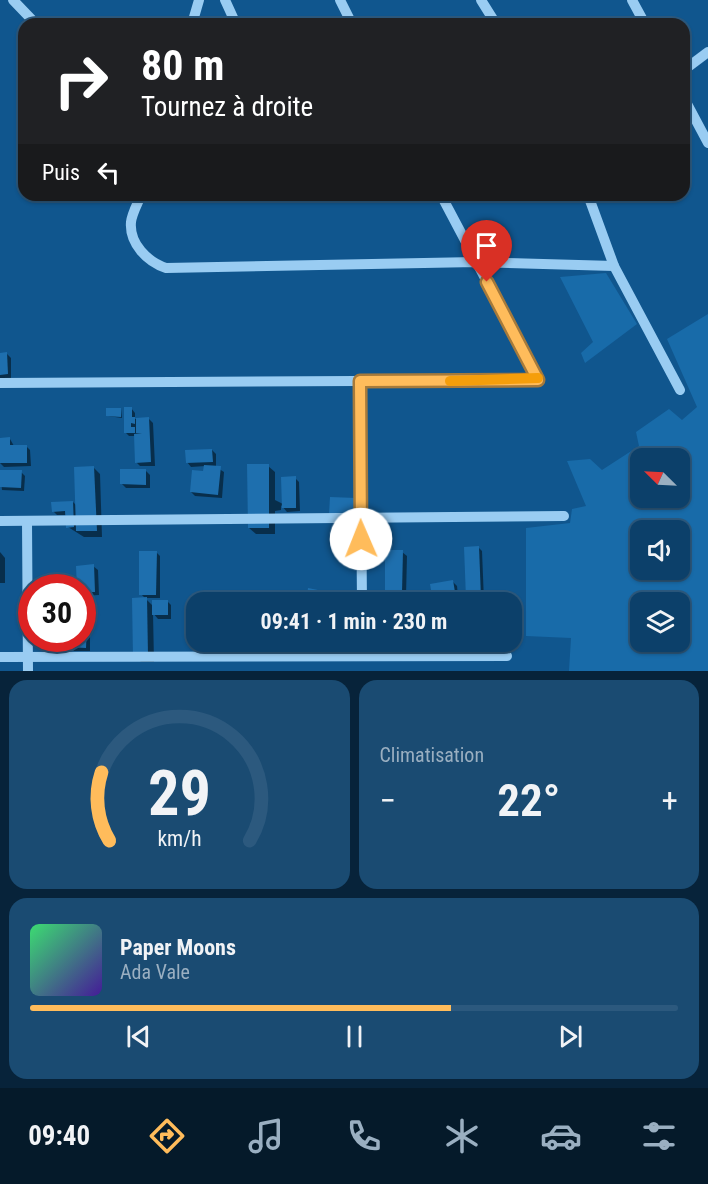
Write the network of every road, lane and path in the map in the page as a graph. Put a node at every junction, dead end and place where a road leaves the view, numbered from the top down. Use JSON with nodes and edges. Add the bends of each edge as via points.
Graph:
{"nodes":[{"id":1,"x":13,"y":0,"type":"edge"},
{"id":2,"x":199,"y":0,"type":"edge"},
{"id":3,"x":225,"y":0,"type":"edge"},
{"id":4,"x":340,"y":0,"type":"edge"},
{"id":5,"x":481,"y":0,"type":"edge"},
{"id":6,"x":632,"y":0,"type":"edge"},
{"id":7,"x":30,"y":18,"type":"edge"},
{"id":8,"x":194,"y":18,"type":"edge"},
{"id":9,"x":233,"y":18,"type":"edge"},
{"id":10,"x":349,"y":18,"type":"edge"},
{"id":11,"x":492,"y":18,"type":"edge"},
{"id":12,"x":642,"y":18,"type":"edge"},
{"id":13,"x":708,"y":52,"type":"edge"},
{"id":14,"x":690,"y":66,"type":"edge"},
{"id":15,"x":690,"y":109,"type":"edge"},
{"id":16,"x":708,"y":143,"type":"edge"},
{"id":17,"x":139,"y":201,"type":"edge"},
{"id":18,"x":444,"y":201,"type":"edge"},
{"id":19,"x":590,"y":201,"type":"edge"},
{"id":20,"x":476,"y":262,"type":"junction"},
{"id":21,"x":614,"y":266,"type":"junction"},
{"id":22,"x":360,"y":381,"type":"junction"},
{"id":23,"x":0,"y":383,"type":"edge"},
{"id":24,"x":680,"y":390,"type":"dead end"},
{"id":25,"x":564,"y":516,"type":"dead end"},
{"id":26,"x":360,"y":518,"type":"junction"},
{"id":27,"x":0,"y":521,"type":"edge"},
{"id":28,"x":27,"y":521,"type":"junction"},
{"id":29,"x":362,"y":592,"type":"edge"},
{"id":30,"x":364,"y":652,"type":"edge"},
{"id":31,"x":507,"y":656,"type":"dead end"},
{"id":32,"x":0,"y":657,"type":"edge"},
{"id":33,"x":28,"y":657,"type":"junction"},
{"id":34,"x":364,"y":657,"type":"junction"},
{"id":35,"x":28,"y":671,"type":"edge"}],
"edges":[{"from":1,"to":7,"type":"street"},
{"from":2,"to":8,"type":"street"},
{"from":3,"to":9,"type":"street"},
{"from":4,"to":10,"type":"street"},
{"from":5,"to":11,"type":"street"},
{"from":6,"to":12,"type":"street"},
{"from":13,"to":14,"type":"street"},
{"from":15,"to":16,"type":"street"},
{"from":17,"to":20,"type":"street","via":[[131,223],[134,240],[154,264],[166,268]]},
{"from":18,"to":20,"type":"street"},
{"from":19,"to":21,"type":"street"},
{"from":20,"to":21,"type":"street"},
{"from":20,"to":22,"type":"street","via":[[538,380]]},
{"from":21,"to":24,"type":"street"},
{"from":22,"to":23,"type":"street"},
{"from":22,"to":26,"type":"street"},
{"from":25,"to":26,"type":"street"},
{"from":26,"to":28,"type":"street"},
{"from":26,"to":29,"type":"street"},
{"from":27,"to":28,"type":"street"},
{"from":28,"to":33,"type":"street"},
{"from":30,"to":34,"type":"street"},
{"from":31,"to":34,"type":"street"},
{"from":32,"to":33,"type":"street"},
{"from":33,"to":34,"type":"street"},
{"from":33,"to":35,"type":"street"}]}
